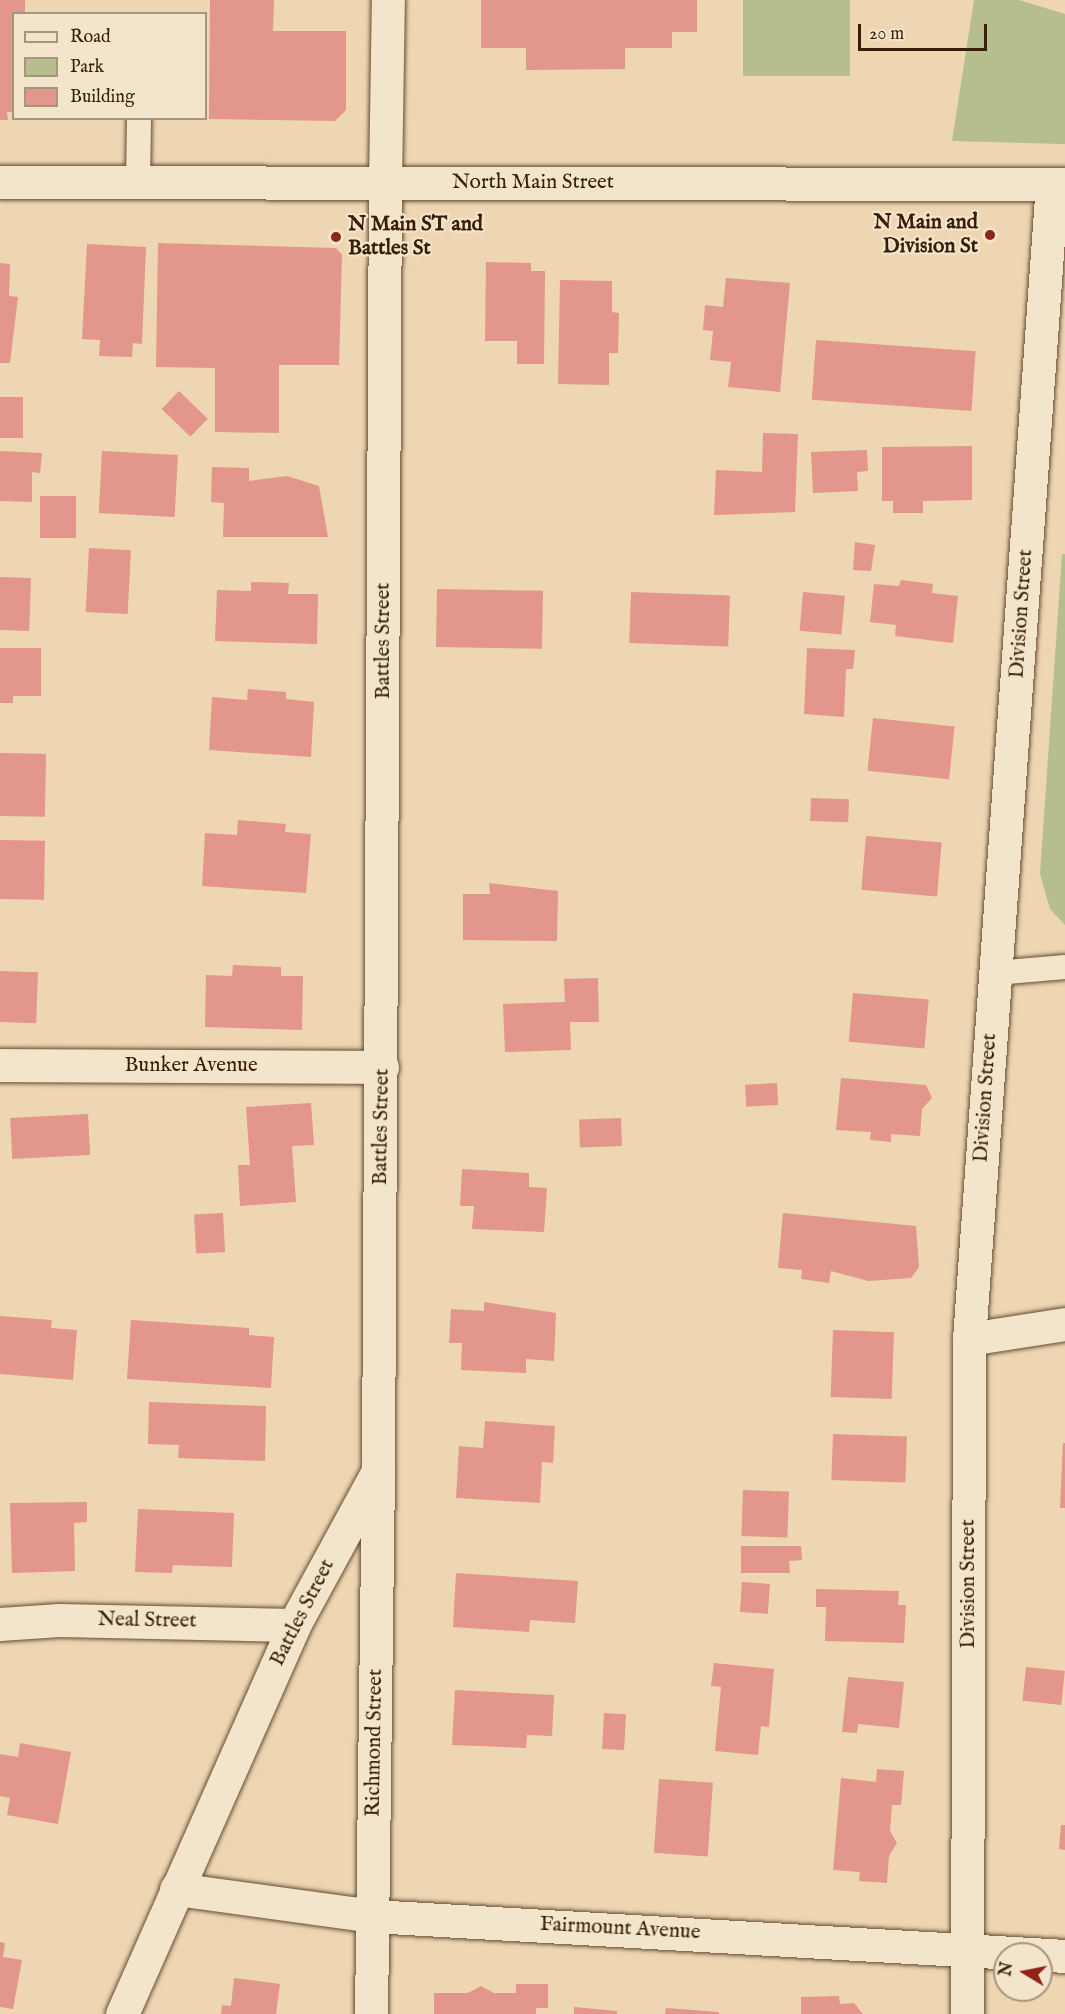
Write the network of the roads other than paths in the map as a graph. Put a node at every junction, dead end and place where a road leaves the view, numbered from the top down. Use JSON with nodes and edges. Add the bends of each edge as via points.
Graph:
{"nodes":[{"id":1,"x":388,"y":0,"type":"edge"},
{"id":2,"x":139,"y":120,"type":"edge"},
{"id":3,"x":0,"y":182,"type":"edge"},
{"id":4,"x":138,"y":183,"type":"junction"},
{"id":5,"x":386,"y":183,"type":"junction"},
{"id":6,"x":1059,"y":184,"type":"edge"},
{"id":7,"x":1065,"y":967,"type":"edge"},
{"id":8,"x":996,"y":973,"type":"junction"},
{"id":9,"x":0,"y":1065,"type":"edge"},
{"id":10,"x":382,"y":1067,"type":"junction"},
{"id":11,"x":1065,"y":1324,"type":"edge"},
{"id":12,"x":969,"y":1339,"type":"junction"},
{"id":13,"x":378,"y":1471,"type":"junction"},
{"id":14,"x":0,"y":1624,"type":"edge"},
{"id":15,"x":294,"y":1625,"type":"junction"},
{"id":16,"x":176,"y":1889,"type":"junction"},
{"id":17,"x":372,"y":1916,"type":"junction"},
{"id":18,"x":969,"y":1948,"type":"junction"},
{"id":19,"x":1065,"y":1956,"type":"edge"},
{"id":20,"x":122,"y":2014,"type":"edge"},
{"id":21,"x":371,"y":2014,"type":"edge"},
{"id":22,"x":967,"y":2014,"type":"edge"}],
"edges":[{"from":1,"to":5,"type":"street","name":"Battles Street"},
{"from":2,"to":4,"type":"lane"},
{"from":3,"to":4,"type":"street","name":"North Main Street"},
{"from":4,"to":5,"type":"street","name":"North Main Street"},
{"from":5,"to":6,"type":"street","name":"North Main Street"},
{"from":5,"to":10,"type":"street","name":"Battles Street"},
{"from":6,"to":8,"type":"street","name":"Division Street"},
{"from":7,"to":8,"type":"lane"},
{"from":8,"to":12,"type":"street","name":"Division Street"},
{"from":9,"to":10,"type":"street","name":"Bunker Avenue"},
{"from":10,"to":13,"type":"street","name":"Battles Street"},
{"from":11,"to":12,"type":"street"},
{"from":12,"to":18,"type":"street","name":"Division Street"},
{"from":13,"to":15,"type":"street","name":"Battles Street"},
{"from":13,"to":17,"type":"street","name":"Richmond Street"},
{"from":14,"to":15,"type":"street","name":"Neal Street","via":[[59,1620]]},
{"from":15,"to":16,"type":"street","name":"Battles Street"},
{"from":16,"to":17,"type":"street","name":"Fairmount Avenue"},
{"from":16,"to":20,"type":"street","name":"Battles Street"},
{"from":17,"to":18,"type":"street","name":"Fairmount Avenue"},
{"from":17,"to":21,"type":"street","name":"Richmond Street"},
{"from":18,"to":19,"type":"street","name":"Fairmount Avenue"},
{"from":18,"to":22,"type":"street","name":"Division Street"}]}
